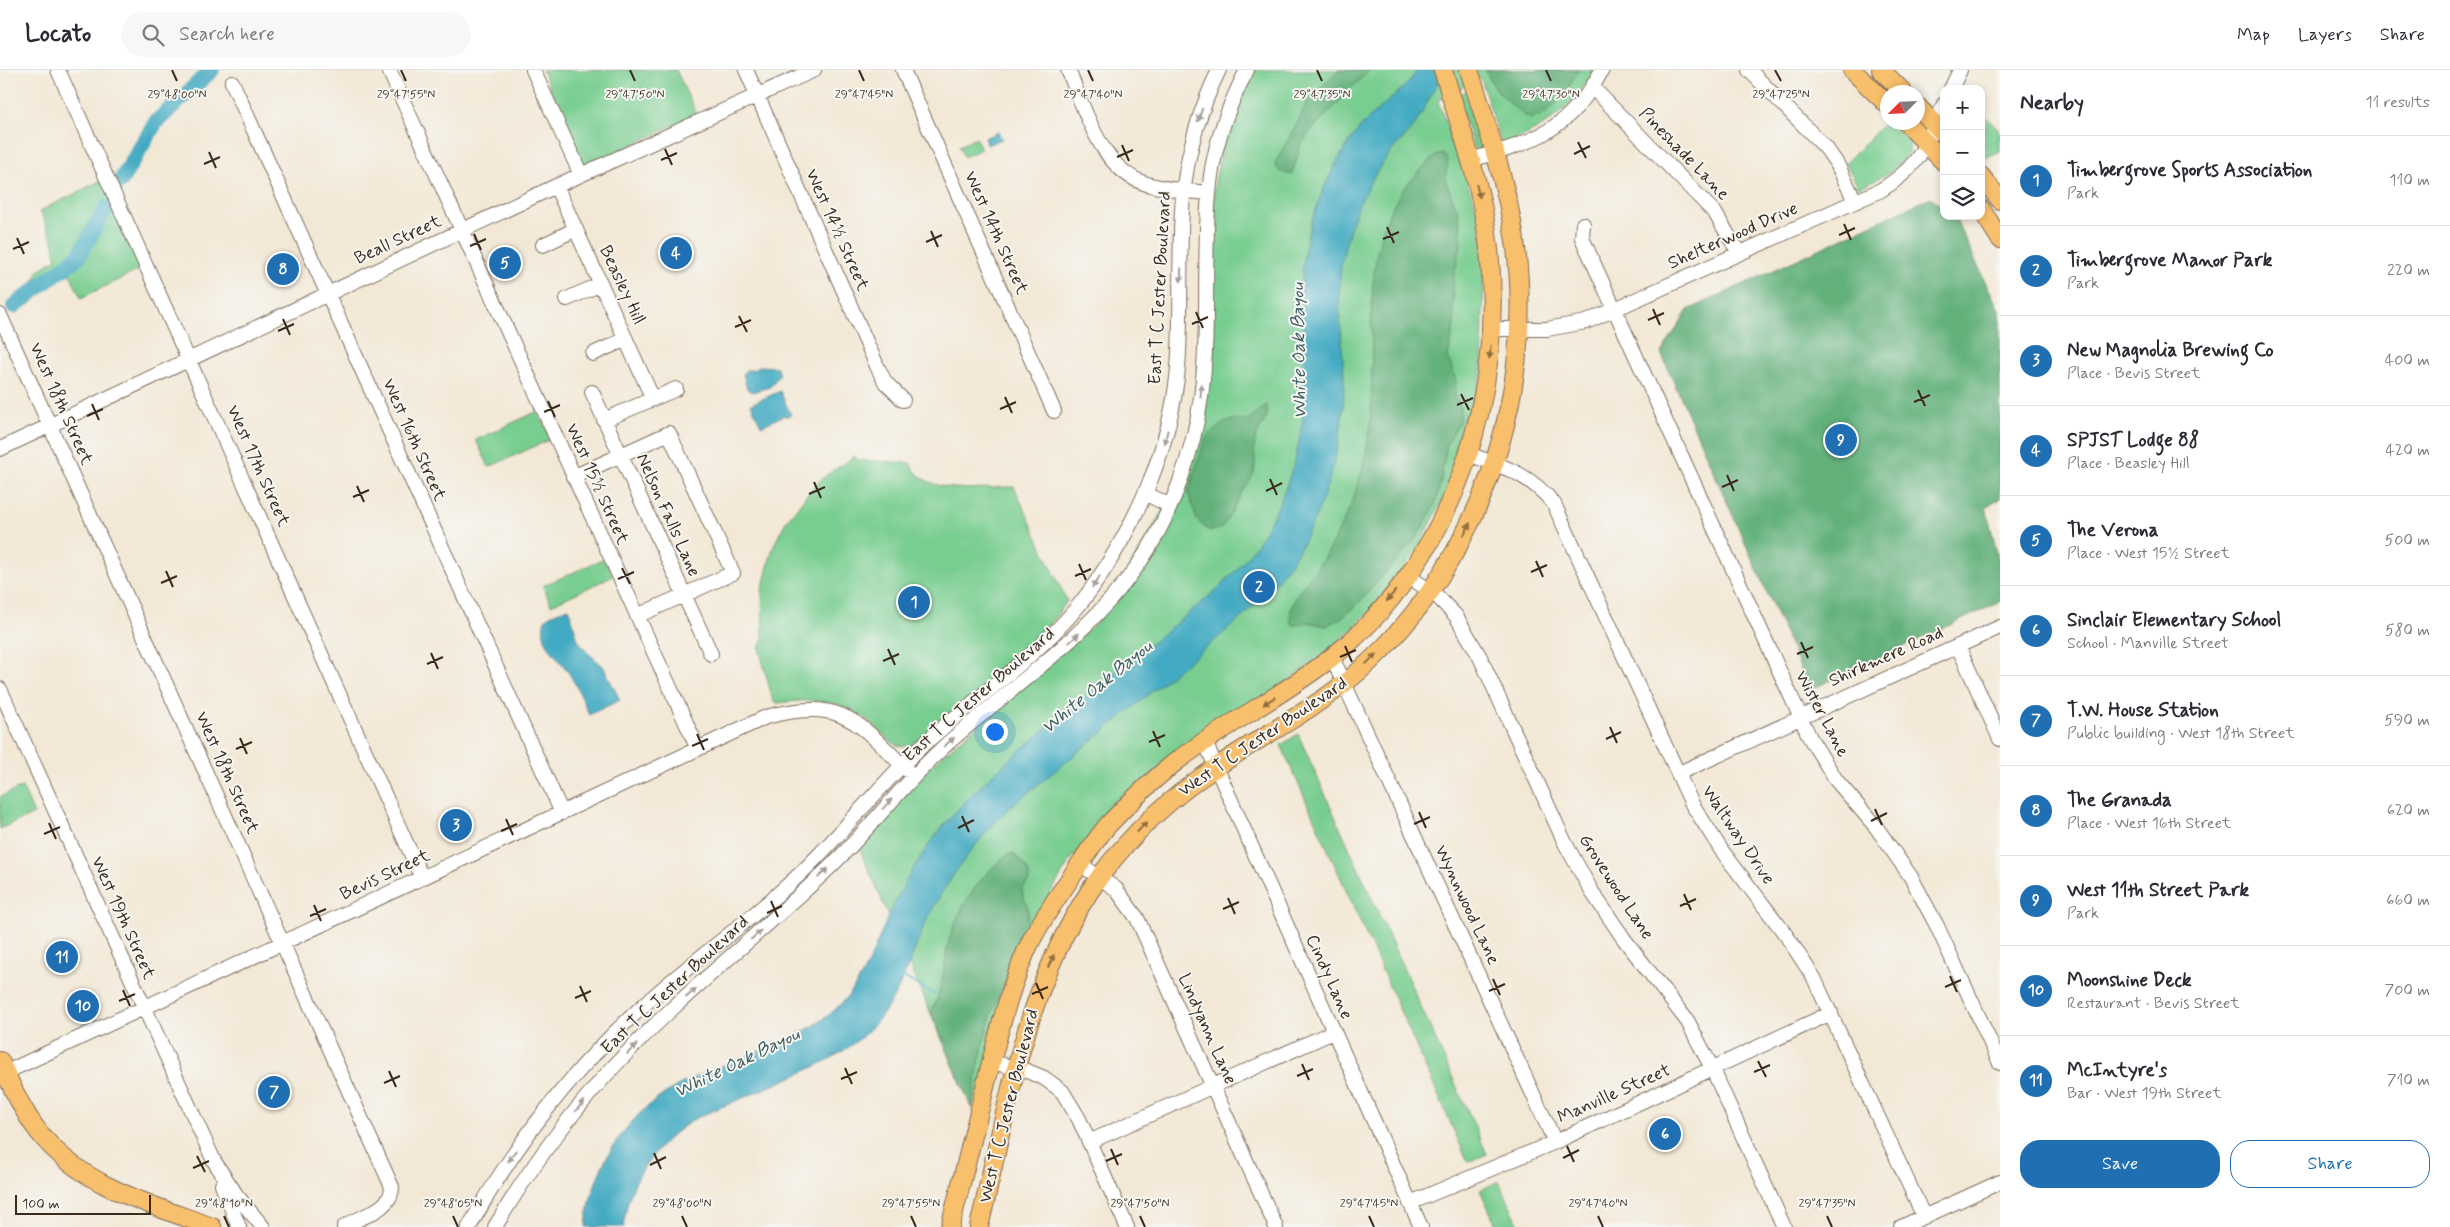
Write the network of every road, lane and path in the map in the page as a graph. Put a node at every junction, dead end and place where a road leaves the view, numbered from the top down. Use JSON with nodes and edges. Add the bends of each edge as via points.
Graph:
{"nodes":[{"id":1,"x":58,"y":70,"type":"edge"},
{"id":2,"x":389,"y":70,"type":"edge"},
{"id":3,"x":533,"y":70,"type":"edge"},
{"id":4,"x":746,"y":70,"type":"edge"},
{"id":5,"x":814,"y":70,"type":"edge"},
{"id":6,"x":903,"y":70,"type":"edge"},
{"id":7,"x":1068,"y":70,"type":"edge"},
{"id":8,"x":1219,"y":70,"type":"edge"},
{"id":9,"x":1246,"y":70,"type":"edge"},
{"id":10,"x":1443,"y":70,"type":"edge"},
{"id":11,"x":1469,"y":70,"type":"edge"},
{"id":12,"x":1602,"y":70,"type":"edge"},
{"id":13,"x":1749,"y":70,"type":"edge"},
{"id":14,"x":1852,"y":70,"type":"edge"},
{"id":15,"x":1882,"y":70,"type":"edge"},
{"id":16,"x":1960,"y":70,"type":"edge"},
{"id":17,"x":232,"y":82,"type":"dead end"},
{"id":18,"x":1897,"y":85,"type":"edge"},
{"id":19,"x":1953,"y":85,"type":"edge"},
{"id":20,"x":1593,"y":88,"type":"junction"},
{"id":21,"x":758,"y":96,"type":"junction"},
{"id":22,"x":1880,"y":97,"type":"edge"},
{"id":23,"x":1925,"y":114,"type":"edge"},
{"id":24,"x":1939,"y":129,"type":"edge"},
{"id":25,"x":1914,"y":130,"type":"edge"},
{"id":26,"x":1928,"y":144,"type":"junction"},
{"id":27,"x":1494,"y":154,"type":"junction"},
{"id":28,"x":1940,"y":158,"type":"edge"},
{"id":29,"x":1470,"y":160,"type":"junction"},
{"id":30,"x":581,"y":175,"type":"junction"},
{"id":31,"x":1985,"y":181,"type":"edge"},
{"id":32,"x":556,"y":186,"type":"junction"},
{"id":33,"x":1184,"y":190,"type":"junction"},
{"id":34,"x":1209,"y":193,"type":"junction"},
{"id":35,"x":2000,"y":200,"type":"edge"},
{"id":36,"x":1855,"y":201,"type":"junction"},
{"id":37,"x":1985,"y":215,"type":"edge"},
{"id":38,"x":1583,"y":224,"type":"dead end"},
{"id":39,"x":576,"y":229,"type":"junction"},
{"id":40,"x":462,"y":230,"type":"junction"},
{"id":41,"x":2000,"y":238,"type":"edge"},
{"id":42,"x":543,"y":245,"type":"dead end"},
{"id":43,"x":1739,"y":254,"type":"junction"},
{"id":44,"x":601,"y":284,"type":"junction"},
{"id":45,"x":327,"y":295,"type":"junction"},
{"id":46,"x":567,"y":299,"type":"dead end"},
{"id":47,"x":1614,"y":310,"type":"junction"},
{"id":48,"x":0,"y":315,"type":"edge"},
{"id":49,"x":1492,"y":329,"type":"junction"},
{"id":50,"x":1519,"y":329,"type":"junction"},
{"id":51,"x":626,"y":339,"type":"junction"},
{"id":52,"x":592,"y":354,"type":"dead end"},
{"id":53,"x":188,"y":358,"type":"junction"},
{"id":54,"x":676,"y":389,"type":"dead end"},
{"id":55,"x":592,"y":392,"type":"dead end"},
{"id":56,"x":653,"y":399,"type":"junction"},
{"id":57,"x":903,"y":400,"type":"dead end"},
{"id":58,"x":1054,"y":411,"type":"dead end"},
{"id":59,"x":604,"y":420,"type":"junction"},
{"id":60,"x":49,"y":424,"type":"junction"},
{"id":61,"x":0,"y":448,"type":"edge"},
{"id":62,"x":1468,"y":454,"type":"junction"},
{"id":63,"x":620,"y":455,"type":"junction"},
{"id":64,"x":1494,"y":463,"type":"junction"},
{"id":65,"x":573,"y":476,"type":"junction"},
{"id":66,"x":1145,"y":493,"type":"junction"},
{"id":67,"x":1170,"y":506,"type":"junction"},
{"id":68,"x":1408,"y":576,"type":"junction"},
{"id":69,"x":1430,"y":591,"type":"junction"},
{"id":70,"x":684,"y":595,"type":"junction"},
{"id":71,"x":637,"y":616,"type":"junction"},
{"id":72,"x":2000,"y":627,"type":"edge"},
{"id":73,"x":1958,"y":646,"type":"junction"},
{"id":74,"x":711,"y":654,"type":"dead end"},
{"id":75,"x":1332,"y":657,"type":"junction"},
{"id":76,"x":1345,"y":683,"type":"junction"},
{"id":77,"x":0,"y":689,"type":"edge"},
{"id":78,"x":1799,"y":716,"type":"junction"},
{"id":79,"x":2000,"y":740,"type":"edge"},
{"id":80,"x":1205,"y":742,"type":"junction"},
{"id":81,"x":698,"y":749,"type":"junction"},
{"id":82,"x":902,"y":765,"type":"junction"},
{"id":83,"x":1216,"y":767,"type":"junction"},
{"id":84,"x":1678,"y":773,"type":"junction"},
{"id":85,"x":913,"y":775,"type":"junction"},
{"id":86,"x":562,"y":813,"type":"junction"},
{"id":87,"x":1080,"y":864,"type":"junction"},
{"id":88,"x":1100,"y":877,"type":"junction"},
{"id":89,"x":422,"y":878,"type":"junction"},
{"id":90,"x":777,"y":894,"type":"junction"},
{"id":91,"x":788,"y":906,"type":"junction"},
{"id":92,"x":284,"y":943,"type":"junction"},
{"id":93,"x":643,"y":1006,"type":"junction"},
{"id":94,"x":143,"y":1008,"type":"junction"},
{"id":95,"x":1831,"y":1013,"type":"junction"},
{"id":96,"x":658,"y":1022,"type":"junction"},
{"id":97,"x":1333,"y":1032,"type":"junction"},
{"id":98,"x":992,"y":1062,"type":"junction"},
{"id":99,"x":2000,"y":1063,"type":"edge"},
{"id":100,"x":1017,"y":1068,"type":"junction"},
{"id":101,"x":2,"y":1070,"type":"edge"},
{"id":102,"x":1713,"y":1070,"type":"junction"},
{"id":103,"x":1212,"y":1086,"type":"junction"},
{"id":104,"x":540,"y":1116,"type":"junction"},
{"id":105,"x":554,"y":1137,"type":"junction"},
{"id":106,"x":1089,"y":1142,"type":"junction"},
{"id":107,"x":1555,"y":1142,"type":"junction"},
{"id":108,"x":214,"y":1161,"type":"junction"},
{"id":109,"x":2000,"y":1182,"type":"edge"},
{"id":110,"x":1410,"y":1203,"type":"junction"},
{"id":111,"x":1924,"y":1217,"type":"junction"},
{"id":112,"x":212,"y":1227,"type":"edge"},
{"id":113,"x":239,"y":1227,"type":"edge"},
{"id":114,"x":263,"y":1227,"type":"edge"},
{"id":115,"x":344,"y":1227,"type":"edge"},
{"id":116,"x":469,"y":1227,"type":"edge"},
{"id":117,"x":495,"y":1227,"type":"edge"},
{"id":118,"x":950,"y":1227,"type":"edge"},
{"id":119,"x":978,"y":1227,"type":"edge"},
{"id":120,"x":1127,"y":1227,"type":"edge"},
{"id":121,"x":1276,"y":1227,"type":"edge"},
{"id":122,"x":1421,"y":1227,"type":"edge"},
{"id":123,"x":1784,"y":1227,"type":"edge"},
{"id":124,"x":1901,"y":1227,"type":"edge"}],
"edges":[{"from":1,"to":53,"type":"street","name":"West 17th Street"},
{"from":2,"to":40,"type":"street","name":"West 15½ Street"},
{"from":3,"to":30,"type":"street"},
{"from":4,"to":21,"type":"street","name":"West 14½ Street"},
{"from":5,"to":21,"type":"street","name":"Beall Street"},
{"from":6,"to":58,"type":"street","name":"West 14th Street"},
{"from":7,"to":33,"type":"street","via":[[1097,136],[1122,170],[1146,184]]},
{"from":8,"to":33,"type":"street","name":"East T C Jester Boulevard","one_way":true,"via":[[1197,121]]},
{"from":9,"to":34,"type":"street","name":"East T C Jester Boulevard","via":[[1222,128]]},
{"from":10,"to":29,"type":"main road","name":"West T C Jester Boulevard"},
{"from":11,"to":27,"type":"main road","name":"West T C Jester Boulevard"},
{"from":12,"to":20,"type":"street"},
{"from":13,"to":36,"type":"street","via":[[1826,148]]},
{"from":14,"to":22,"type":"main road"},
{"from":15,"to":18,"type":"main road"},
{"from":16,"to":19,"type":"street"},
{"from":17,"to":45,"type":"street","name":"West 16th Street"},
{"from":20,"to":27,"type":"street","via":[[1556,126],[1522,145]]},
{"from":20,"to":43,"type":"street","name":"Pineshade Lane","via":[[1715,213]]},
{"from":21,"to":30,"type":"street","name":"Beall Street"},
{"from":21,"to":57,"type":"street","name":"West 14½ Street","via":[[885,382]]},
{"from":23,"to":24,"type":"main road"},
{"from":24,"to":26,"type":"street","name":"Shelterwood Drive"},
{"from":25,"to":26,"type":"main road"},
{"from":26,"to":28,"type":"main road"},
{"from":26,"to":36,"type":"street","name":"Shelterwood Drive","via":[[1896,180]]},
{"from":27,"to":29,"type":"street"},
{"from":27,"to":50,"type":"main road","name":"West T C Jester Boulevard","via":[[1516,244]]},
{"from":29,"to":49,"type":"main road","name":"West T C Jester Boulevard","one_way":true,"via":[[1488,240]]},
{"from":30,"to":32,"type":"street","name":"Beall Street"},
{"from":31,"to":35,"type":"main road"},
{"from":32,"to":39,"type":"street","name":"Beasley Hill"},
{"from":32,"to":40,"type":"street","name":"Beall Street"},
{"from":33,"to":34,"type":"street"},
{"from":33,"to":66,"type":"street","name":"East T C Jester Boulevard","one_way":true,"via":[[1178,373],[1162,450]]},
{"from":67,"to":34,"type":"street","name":"East T C Jester Boulevard","one_way":true,"via":[[1187,462],[1201,397]]},
{"from":36,"to":43,"type":"street","name":"Shelterwood Drive"},
{"from":37,"to":41,"type":"main road"},
{"from":38,"to":47,"type":"street","name":"Wister Lane","via":[[1582,238]]},
{"from":39,"to":42,"type":"street"},
{"from":39,"to":44,"type":"street","name":"Beasley Hill"},
{"from":40,"to":45,"type":"street","name":"Beall Street"},
{"from":40,"to":65,"type":"street","name":"West 15½ Street"},
{"from":43,"to":47,"type":"street","name":"Shelterwood Drive"},
{"from":44,"to":46,"type":"street"},
{"from":44,"to":51,"type":"street","name":"Beasley Hill"},
{"from":45,"to":53,"type":"street","name":"Beall Street"},
{"from":45,"to":86,"type":"street","name":"West 16th Street"},
{"from":47,"to":50,"type":"street","name":"Shelterwood Drive","via":[[1565,327]]},
{"from":47,"to":78,"type":"street","name":"Wister Lane"},
{"from":48,"to":60,"type":"street","name":"West 18th Street"},
{"from":49,"to":50,"type":"street","name":"Shelterwood Drive"},
{"from":49,"to":62,"type":"main road","name":"West T C Jester Boulevard","one_way":true,"via":[[1487,380]]},
{"from":50,"to":64,"type":"main road","name":"West T C Jester Boulevard","via":[[1514,382]]},
{"from":51,"to":52,"type":"street"},
{"from":51,"to":56,"type":"street","name":"Beasley Hill"},
{"from":53,"to":60,"type":"street","name":"Beall Street"},
{"from":53,"to":89,"type":"street","name":"West 17th Street"},
{"from":54,"to":56,"type":"street"},
{"from":55,"to":59,"type":"street","name":"Nelson Falls Lane"},
{"from":56,"to":59,"type":"street"},
{"from":59,"to":63,"type":"street","name":"Nelson Falls Lane"},
{"from":60,"to":61,"type":"street","name":"Beall Street"},
{"from":60,"to":92,"type":"street","name":"West 18th Street"},
{"from":62,"to":64,"type":"street","name":"Waltway Drive"},
{"from":62,"to":68,"type":"main road","name":"West T C Jester Boulevard","via":[[1452,500]]},
{"from":63,"to":65,"type":"street"},
{"from":63,"to":70,"type":"street","name":"Nelson Falls Lane"},
{"from":63,"to":70,"type":"street","via":[[669,433],[733,573]]},
{"from":69,"to":64,"type":"main road","name":"West T C Jester Boulevard","one_way":true,"via":[[1463,537]]},
{"from":64,"to":84,"type":"street","name":"Waltway Drive","via":[[1525,476],[1554,504]]},
{"from":65,"to":71,"type":"street","name":"West 15½ Street"},
{"from":66,"to":67,"type":"street"},
{"from":66,"to":82,"type":"street","name":"East T C Jester Boulevard","one_way":true,"via":[[1119,547],[1060,628]]},
{"from":85,"to":67,"type":"street","name":"East T C Jester Boulevard","one_way":true,"via":[[1084,628],[1112,599],[1141,562]]},
{"from":68,"to":69,"type":"street","name":"Grovewood Lane"},
{"from":68,"to":75,"type":"main road","name":"West T C Jester Boulevard","one_way":true,"via":[[1365,628]]},
{"from":76,"to":69,"type":"main road","name":"West T C Jester Boulevard","one_way":true,"via":[[1404,626]]},
{"from":69,"to":102,"type":"street","name":"Grovewood Lane","via":[[1456,616],[1480,657],[1565,844],[1592,892],[1688,1022]]},
{"from":70,"to":71,"type":"street"},
{"from":70,"to":74,"type":"street","name":"Nelson Falls Lane"},
{"from":71,"to":81,"type":"street","name":"West 15½ Street"},
{"from":72,"to":73,"type":"street","name":"Shirkmere Road"},
{"from":73,"to":78,"type":"street","name":"Shirkmere Road"},
{"from":73,"to":79,"type":"street"},
{"from":75,"to":76,"type":"street","name":"Wynnwood Lane"},
{"from":75,"to":80,"type":"main road","name":"West T C Jester Boulevard","one_way":true},
{"from":76,"to":83,"type":"main road","name":"West T C Jester Boulevard"},
{"from":76,"to":107,"type":"street","name":"Wynnwood Lane"},
{"from":77,"to":94,"type":"street","name":"West 19th Street"},
{"from":78,"to":84,"type":"street","name":"Shirkmere Road"},
{"from":78,"to":99,"type":"street","name":"Wister Lane","via":[[1836,780],[1876,827],[1911,877]]},
{"from":80,"to":83,"type":"street","name":"Cindy Lane"},
{"from":80,"to":87,"type":"main road","name":"West T C Jester Boulevard","via":[[1173,764],[1107,827]]},
{"from":81,"to":82,"type":"street","name":"Bevis Street","via":[[766,717],[821,709],[850,719]]},
{"from":81,"to":86,"type":"street","name":"Bevis Street"},
{"from":82,"to":85,"type":"street","name":"Bevis Street"},
{"from":82,"to":90,"type":"street","name":"East T C Jester Boulevard","via":[[804,871]]},
{"from":88,"to":83,"type":"main road","name":"West T C Jester Boulevard","one_way":true,"via":[[1157,812]]},
{"from":83,"to":97,"type":"street","name":"Cindy Lane"},
{"from":84,"to":95,"type":"street","name":"Waltway Drive","via":[[1692,804],[1722,851],[1786,935],[1814,978]]},
{"from":91,"to":85,"type":"street","name":"East T C Jester Boulevard","one_way":true,"via":[[832,865]]},
{"from":86,"to":89,"type":"street","name":"Bevis Street"},
{"from":87,"to":88,"type":"street","name":"Lindyann Lane"},
{"from":87,"to":98,"type":"main road","name":"West T C Jester Boulevard","via":[[1028,947],[1009,996]]},
{"from":100,"to":88,"type":"main road","name":"West T C Jester Boulevard","one_way":true,"via":[[1037,995],[1050,963]]},
{"from":88,"to":103,"type":"street","name":"Lindyann Lane","via":[[1116,889],[1137,918]]},
{"from":89,"to":92,"type":"street","name":"Bevis Street"},
{"from":90,"to":91,"type":"street"},
{"from":90,"to":93,"type":"street","name":"East T C Jester Boulevard"},
{"from":96,"to":91,"type":"street","name":"East T C Jester Boulevard","one_way":true},
{"from":92,"to":94,"type":"street","name":"Bevis Street"},
{"from":92,"to":115,"type":"street","name":"West 18th Street","via":[[392,1187],[391,1196],[382,1206]]},
{"from":93,"to":96,"type":"street"},
{"from":93,"to":104,"type":"street","name":"East T C Jester Boulevard","via":[[588,1061]]},
{"from":94,"to":101,"type":"street","name":"Bevis Street"},
{"from":94,"to":108,"type":"street","name":"West 19th Street"},
{"from":95,"to":102,"type":"street","name":"Manville Street"},
{"from":95,"to":111,"type":"street","name":"Waltway Drive"},
{"from":105,"to":96,"type":"street","name":"East T C Jester Boulevard","one_way":true},
{"from":97,"to":103,"type":"street"},
{"from":97,"to":110,"type":"street","name":"Cindy Lane"},
{"from":98,"to":100,"type":"street"},
{"from":98,"to":118,"type":"main road","name":"West T C Jester Boulevard"},
{"from":100,"to":106,"type":"street","via":[[1044,1078],[1062,1091]]},
{"from":100,"to":119,"type":"main road","name":"West T C Jester Boulevard"},
{"from":101,"to":112,"type":"main road","via":[[38,1132],[75,1168],[110,1189]]},
{"from":102,"to":107,"type":"street","name":"Manville Street"},
{"from":102,"to":123,"type":"street","name":"Grovewood Lane"},
{"from":103,"to":106,"type":"street"},
{"from":103,"to":121,"type":"street","name":"Lindyann Lane"},
{"from":104,"to":105,"type":"street"},
{"from":104,"to":116,"type":"street","name":"East T C Jester Boulevard","one_way":true,"via":[[490,1189]]},
{"from":105,"to":117,"type":"street","name":"East T C Jester Boulevard"},
{"from":106,"to":120,"type":"street"},
{"from":107,"to":110,"type":"street","name":"Manville Street"},
{"from":108,"to":113,"type":"street","name":"West 19th Street"},
{"from":108,"to":114,"type":"street","name":"West 19th Street"},
{"from":109,"to":111,"type":"street"},
{"from":110,"to":122,"type":"street","name":"Cindy Lane"},
{"from":111,"to":124,"type":"street"}]}
